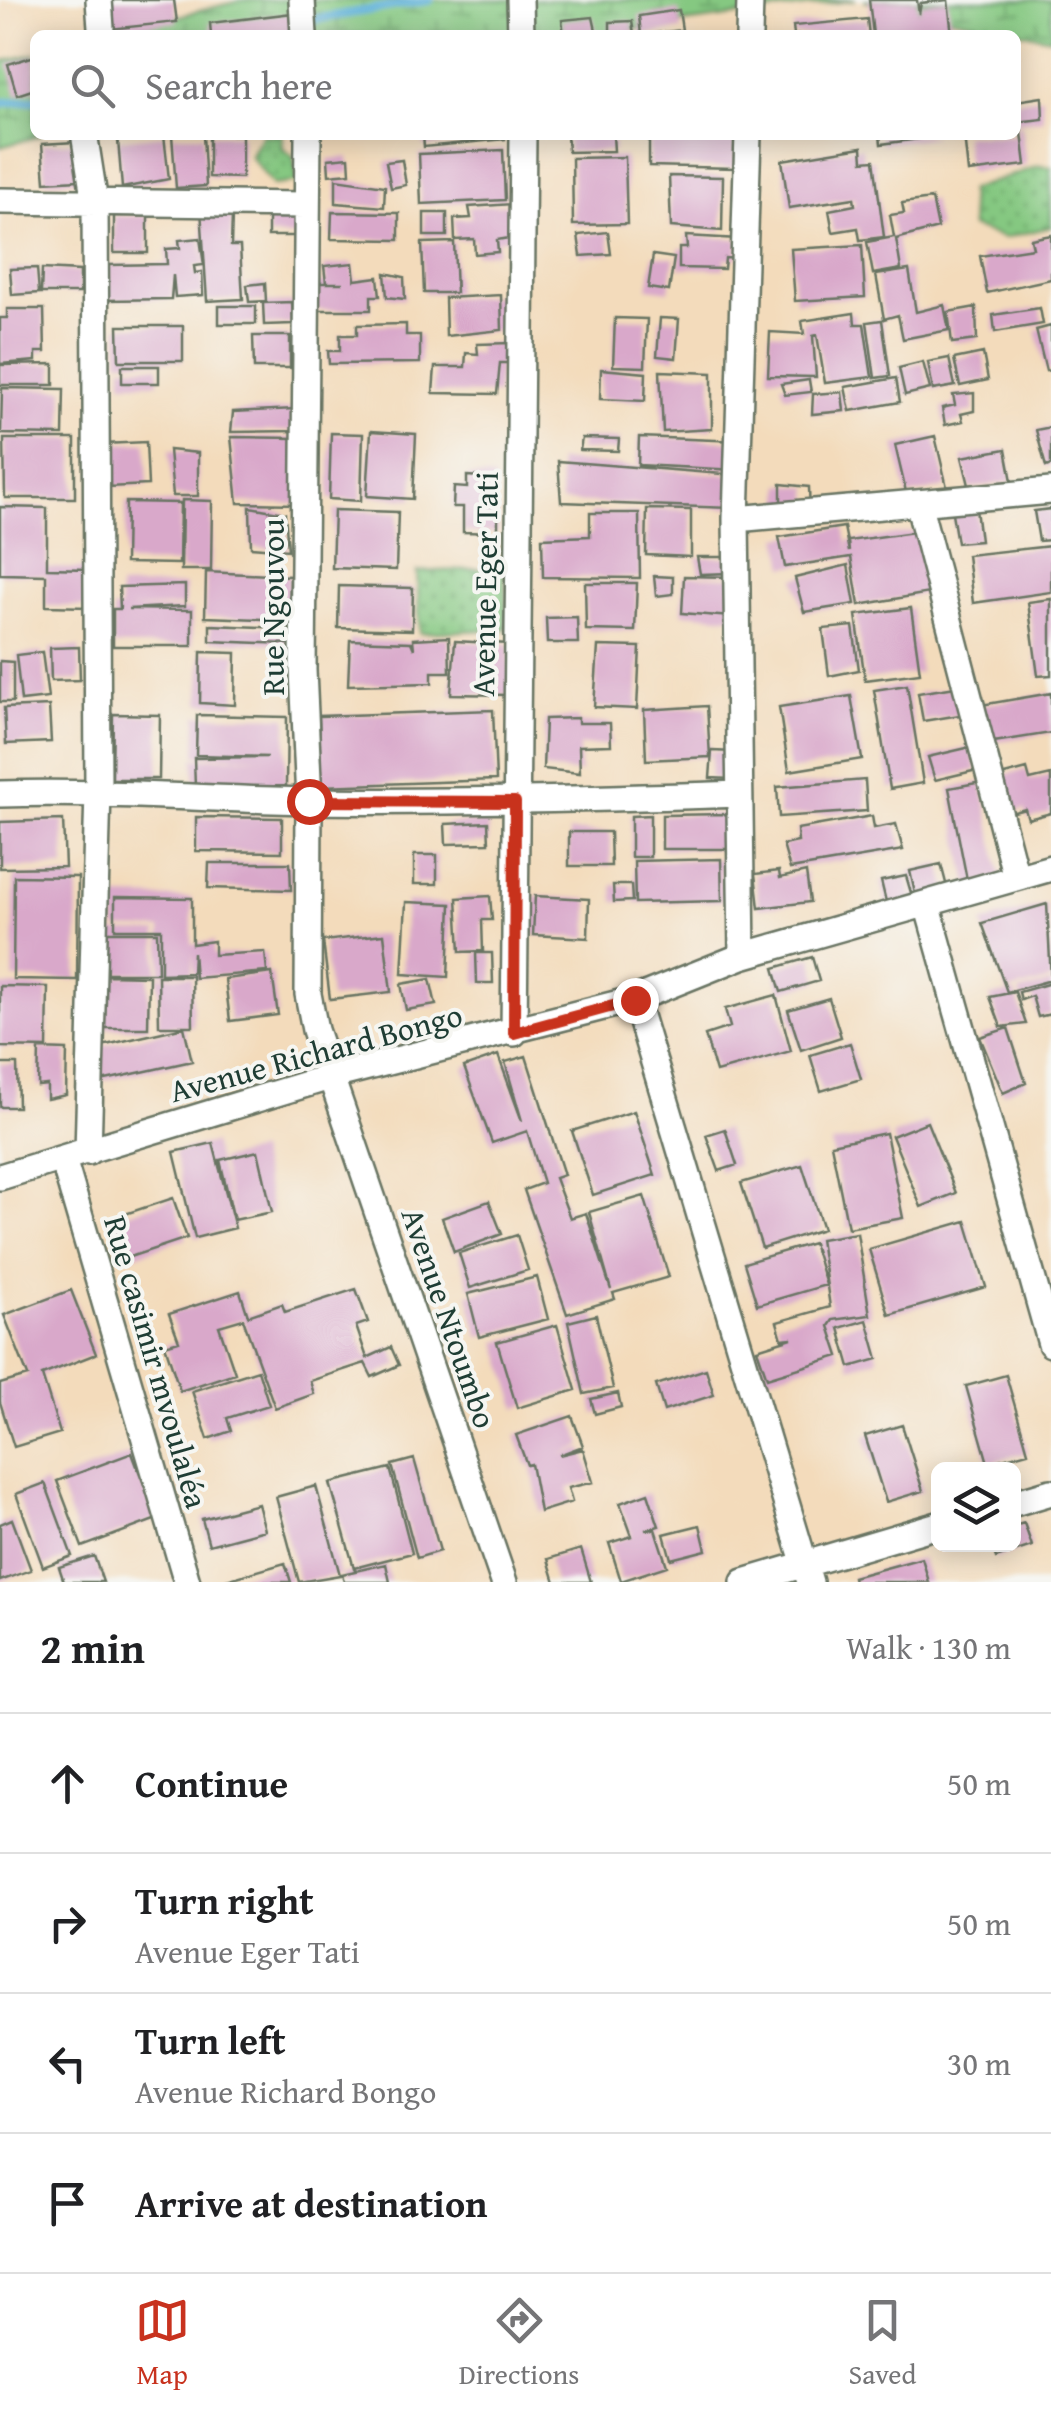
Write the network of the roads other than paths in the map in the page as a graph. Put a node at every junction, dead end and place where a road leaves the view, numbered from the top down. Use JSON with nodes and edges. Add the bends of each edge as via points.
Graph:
{"nodes":[{"id":1,"x":100,"y":0,"type":"edge"},
{"id":2,"x":302,"y":0,"type":"edge"},
{"id":3,"x":520,"y":0,"type":"edge"},
{"id":4,"x":750,"y":0,"type":"edge"},
{"id":5,"x":101,"y":28,"type":"dead end"},
{"id":6,"x":304,"y":30,"type":"edge"},
{"id":7,"x":522,"y":30,"type":"edge"},
{"id":8,"x":750,"y":30,"type":"edge"},
{"id":9,"x":86,"y":140,"type":"edge"},
{"id":10,"x":308,"y":140,"type":"edge"},
{"id":11,"x":523,"y":140,"type":"edge"},
{"id":12,"x":748,"y":140,"type":"edge"},
{"id":13,"x":0,"y":200,"type":"edge"},
{"id":14,"x":95,"y":202,"type":"junction"},
{"id":15,"x":305,"y":205,"type":"junction"},
{"id":16,"x":1051,"y":491,"type":"edge"},
{"id":17,"x":919,"y":506,"type":"junction"},
{"id":18,"x":736,"y":519,"type":"junction"},
{"id":19,"x":98,"y":792,"type":"junction"},
{"id":20,"x":0,"y":794,"type":"edge"},
{"id":21,"x":740,"y":794,"type":"junction"},
{"id":22,"x":309,"y":801,"type":"junction"},
{"id":23,"x":515,"y":802,"type":"junction"},
{"id":24,"x":1051,"y":868,"type":"edge"},
{"id":25,"x":1016,"y":877,"type":"junction"},
{"id":26,"x":926,"y":904,"type":"junction"},
{"id":27,"x":742,"y":956,"type":"junction"},
{"id":28,"x":635,"y":1000,"type":"junction"},
{"id":29,"x":514,"y":1033,"type":"junction"},
{"id":30,"x":333,"y":1076,"type":"junction"},
{"id":31,"x":76,"y":1156,"type":"junction"},
{"id":32,"x":0,"y":1177,"type":"edge"},
{"id":33,"x":1051,"y":1344,"type":"edge"},
{"id":34,"x":1051,"y":1492,"type":"edge"},
{"id":35,"x":1021,"y":1501,"type":"edge"},
{"id":36,"x":931,"y":1528,"type":"edge"},
{"id":37,"x":808,"y":1573,"type":"edge"},
{"id":38,"x":187,"y":1582,"type":"edge"},
{"id":39,"x":504,"y":1582,"type":"edge"},
{"id":40,"x":744,"y":1582,"type":"edge"}],
"edges":[{"from":1,"to":5,"type":"street"},
{"from":2,"to":6,"type":"street"},
{"from":3,"to":7,"type":"street"},
{"from":4,"to":8,"type":"street"},
{"from":9,"to":14,"type":"street","name":"Rue casimir mvoulaléa"},
{"from":10,"to":15,"type":"street","name":"Rue Ngouvou"},
{"from":11,"to":23,"type":"street","name":"Avenue Eger Tati"},
{"from":12,"to":18,"type":"street"},
{"from":13,"to":14,"type":"street"},
{"from":14,"to":15,"type":"street"},
{"from":14,"to":19,"type":"street","name":"Rue casimir mvoulaléa"},
{"from":15,"to":22,"type":"street","name":"Rue Ngouvou"},
{"from":16,"to":17,"type":"street"},
{"from":17,"to":18,"type":"street"},
{"from":17,"to":25,"type":"street"},
{"from":18,"to":21,"type":"street"},
{"from":19,"to":20,"type":"street"},
{"from":19,"to":22,"type":"street"},
{"from":19,"to":31,"type":"street","name":"Rue casimir mvoulaléa"},
{"from":21,"to":23,"type":"street"},
{"from":21,"to":27,"type":"street"},
{"from":22,"to":23,"type":"street"},
{"from":22,"to":30,"type":"street","name":"Rue Ngouvou","via":[[308,994]]},
{"from":23,"to":29,"type":"street","name":"Avenue Eger Tati"},
{"from":24,"to":25,"type":"street","name":"Avenue Richard Bongo"},
{"from":25,"to":26,"type":"street","name":"Avenue Richard Bongo"},
{"from":26,"to":27,"type":"street","name":"Avenue Richard Bongo"},
{"from":26,"to":33,"type":"street"},
{"from":27,"to":28,"type":"street","name":"Avenue Richard Bongo"},
{"from":28,"to":29,"type":"street","name":"Avenue Richard Bongo"},
{"from":28,"to":37,"type":"street"},
{"from":29,"to":30,"type":"street","name":"Avenue Richard Bongo"},
{"from":30,"to":31,"type":"street","name":"Avenue Richard Bongo"},
{"from":30,"to":39,"type":"street","name":"Avenue Ntoumbo"},
{"from":31,"to":32,"type":"street","name":"Avenue Richard Bongo"},
{"from":31,"to":38,"type":"street","name":"Rue casimir mvoulaléa"},
{"from":34,"to":35,"type":"street"},
{"from":36,"to":37,"type":"street"},
{"from":37,"to":40,"type":"street"}]}
